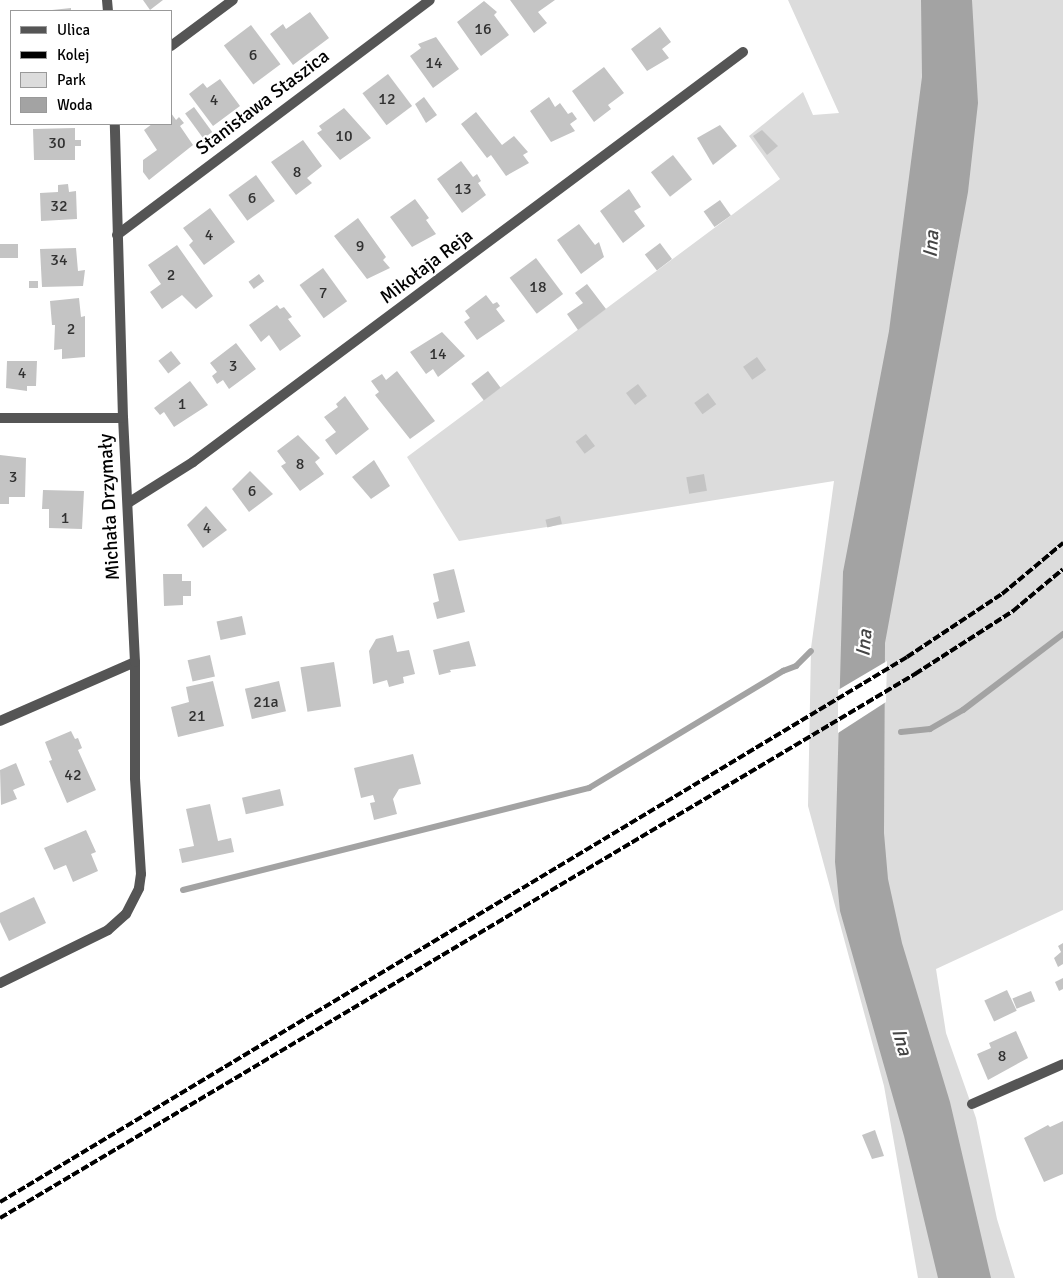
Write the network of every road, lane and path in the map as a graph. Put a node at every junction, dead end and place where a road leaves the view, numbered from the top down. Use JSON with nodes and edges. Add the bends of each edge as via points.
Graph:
{"nodes":[{"id":1,"x":233,"y":0,"type":"edge"},
{"id":2,"x":430,"y":0,"type":"edge"},
{"id":3,"x":172,"y":45,"type":"edge"},
{"id":4,"x":744,"y":52,"type":"dead end"},
{"id":5,"x":115,"y":125,"type":"edge"},
{"id":6,"x":116,"y":235,"type":"junction"},
{"id":7,"x":0,"y":418,"type":"edge"},
{"id":8,"x":123,"y":418,"type":"junction"},
{"id":9,"x":128,"y":503,"type":"junction"},
{"id":10,"x":135,"y":662,"type":"junction"},
{"id":11,"x":0,"y":721,"type":"edge"},
{"id":12,"x":0,"y":983,"type":"edge"},
{"id":13,"x":1063,"y":1064,"type":"edge"},
{"id":14,"x":972,"y":1104,"type":"dead end"}],
"edges":[{"from":1,"to":3,"type":"street"},
{"from":2,"to":6,"type":"street","name":"Stanisława Staszica"},
{"from":4,"to":9,"type":"street","name":"Mikołaja Reja","via":[[193,462]]},
{"from":5,"to":6,"type":"street","name":"Michała Drzymały"},
{"from":6,"to":8,"type":"street","name":"Michała Drzymały"},
{"from":7,"to":8,"type":"street"},
{"from":8,"to":9,"type":"street","name":"Michała Drzymały"},
{"from":9,"to":10,"type":"street","name":"Michała Drzymały"},
{"from":10,"to":11,"type":"street"},
{"from":10,"to":12,"type":"street","name":"Michała Drzymały","via":[[139,888],[126,914],[108,930]]},
{"from":13,"to":14,"type":"street"}]}
